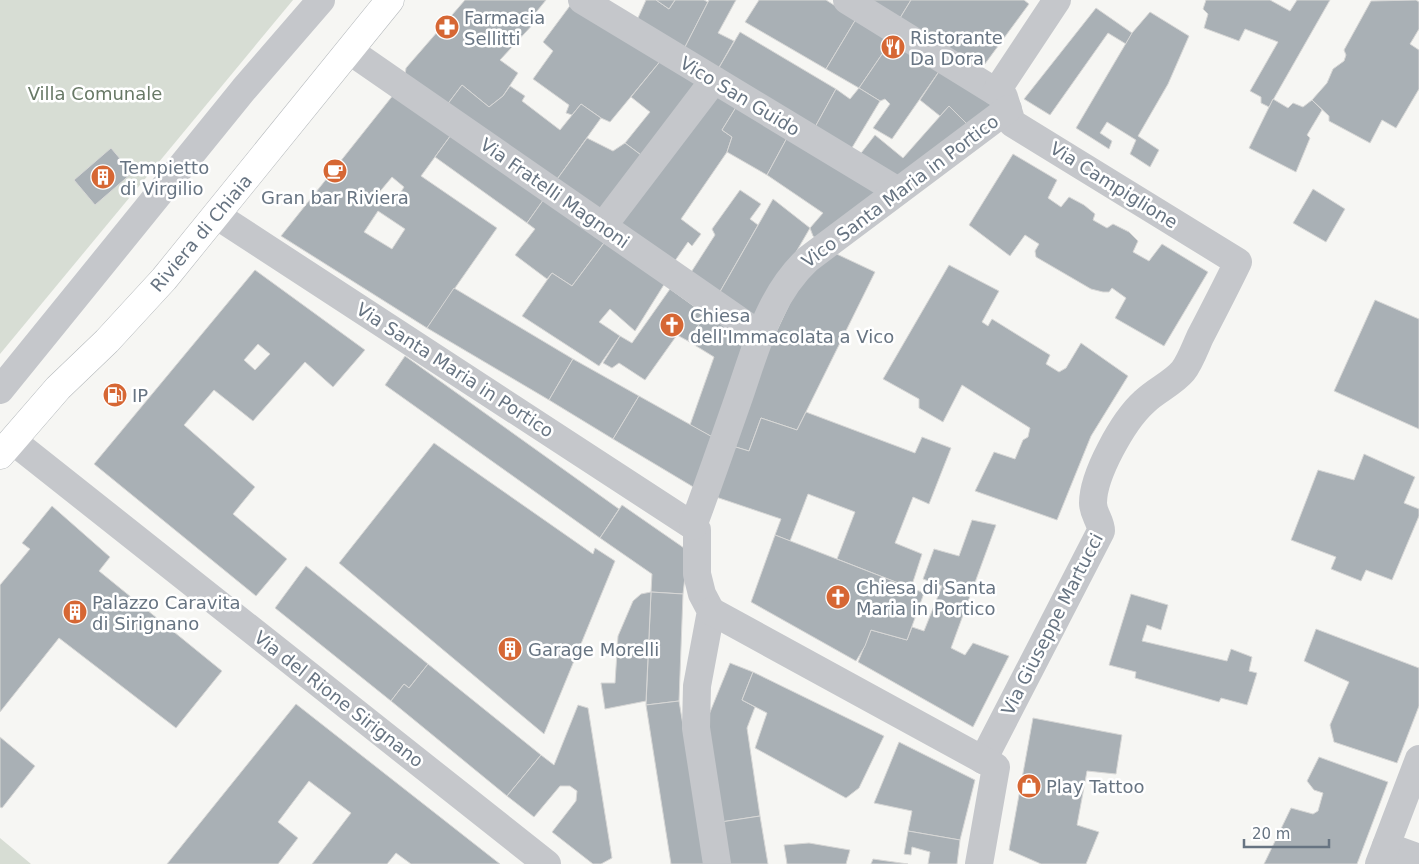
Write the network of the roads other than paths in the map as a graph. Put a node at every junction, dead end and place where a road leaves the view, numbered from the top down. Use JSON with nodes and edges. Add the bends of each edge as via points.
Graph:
{"nodes":[{"id":1,"x":321,"y":0,"type":"edge"},
{"id":2,"x":390,"y":0,"type":"edge"},
{"id":3,"x":582,"y":0,"type":"edge"},
{"id":4,"x":846,"y":0,"type":"edge"},
{"id":5,"x":1057,"y":0,"type":"edge"},
{"id":6,"x":350,"y":51,"type":"junction"},
{"id":7,"x":714,"y":80,"type":"junction"},
{"id":8,"x":1003,"y":99,"type":"junction"},
{"id":9,"x":898,"y":191,"type":"junction"},
{"id":10,"x":216,"y":215,"type":"junction"},
{"id":11,"x":603,"y":226,"type":"junction"},
{"id":12,"x":1238,"y":262,"type":"joint"},
{"id":13,"x":760,"y":335,"type":"junction"},
{"id":14,"x":0,"y":390,"type":"edge"},
{"id":15,"x":6,"y":448,"type":"edge"},
{"id":16,"x":693,"y":526,"type":"junction"},
{"id":17,"x":711,"y":612,"type":"junction"},
{"id":18,"x":1419,"y":759,"type":"edge"},
{"id":19,"x":983,"y":760,"type":"junction"},
{"id":20,"x":1382,"y":855,"type":"edge"},
{"id":21,"x":1419,"y":858,"type":"edge"},
{"id":22,"x":547,"y":864,"type":"edge"},
{"id":23,"x":717,"y":864,"type":"edge"},
{"id":24,"x":979,"y":864,"type":"edge"}],
"edges":[{"from":1,"to":14,"type":"street","via":[[244,89]]},
{"from":2,"to":6,"type":"main road","name":"Riviera di Chiaia"},
{"from":3,"to":7,"type":"street","name":"Vico San Guido"},
{"from":4,"to":8,"type":"street"},
{"from":5,"to":8,"type":"street","name":"Vico Santa Maria in Portico"},
{"from":6,"to":10,"type":"main road","name":"Riviera di Chiaia"},
{"from":6,"to":11,"type":"street","name":"Via Fratelli Magnoni"},
{"from":7,"to":9,"type":"street","name":"Vico San Guido"},
{"from":7,"to":11,"type":"street"},
{"from":8,"to":9,"type":"street","name":"Vico Santa Maria in Portico"},
{"from":8,"to":12,"type":"street","name":"Via Campiglione","via":[[1012,122]]},
{"from":9,"to":13,"type":"street","name":"Vico Santa Maria in Portico","via":[[797,269],[779,295]]},
{"from":10,"to":15,"type":"main road","name":"Riviera di Chiaia","via":[[164,279],[58,388]]},
{"from":10,"to":16,"type":"street","name":"Via Santa Maria in Portico"},
{"from":11,"to":13,"type":"street","name":"Via Fratelli Magnoni"},
{"from":12,"to":19,"type":"street","name":"Via Giuseppe Martucci","via":[[1184,370],[1144,402],[1113,445],[1096,482],[1093,497],[1093,511],[1101,532]]},
{"from":13,"to":16,"type":"street","name":"Vico Santa Maria in Portico"},
{"from":15,"to":22,"type":"street","name":"Via del Rione Sirignano"},
{"from":16,"to":17,"type":"street","via":[[698,535],[696,568],[700,588]]},
{"from":17,"to":19,"type":"street"},
{"from":17,"to":23,"type":"street","via":[[697,686],[696,728]]},
{"from":18,"to":20,"type":"street"},
{"from":19,"to":24,"type":"street","via":[[996,767]]},
{"from":20,"to":21,"type":"street"}]}
